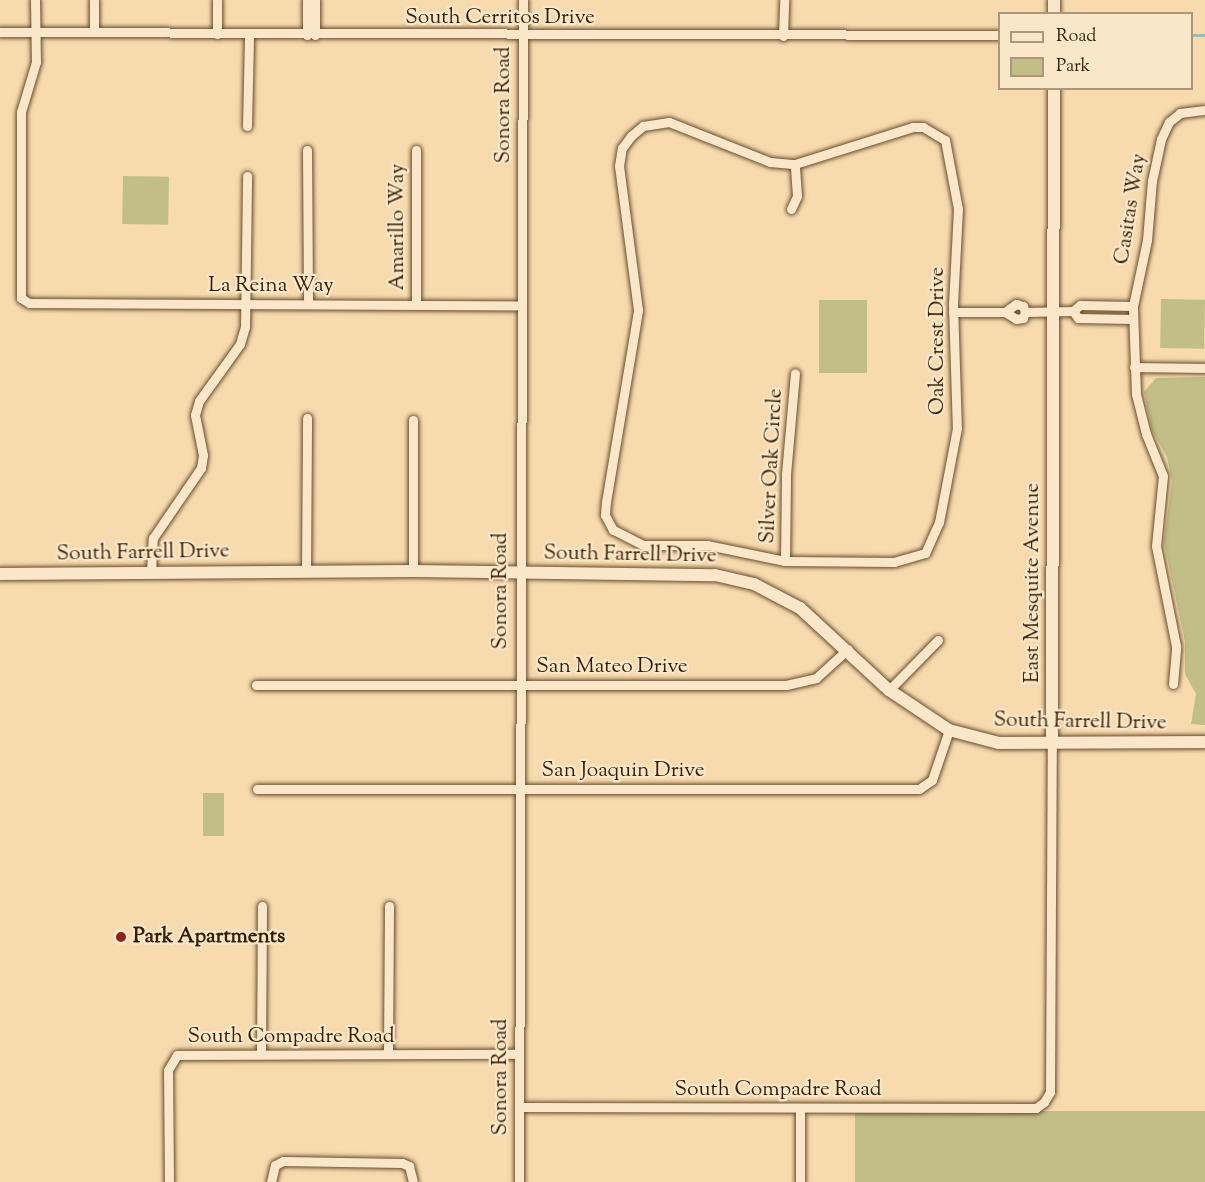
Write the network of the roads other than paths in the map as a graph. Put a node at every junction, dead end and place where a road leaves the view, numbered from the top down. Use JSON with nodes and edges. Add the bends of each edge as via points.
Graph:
{"nodes":[{"id":1,"x":35,"y":0,"type":"edge"},
{"id":2,"x":94,"y":0,"type":"edge"},
{"id":3,"x":217,"y":0,"type":"edge"},
{"id":4,"x":307,"y":0,"type":"edge"},
{"id":5,"x":315,"y":0,"type":"edge"},
{"id":6,"x":523,"y":0,"type":"edge"},
{"id":7,"x":784,"y":0,"type":"edge"},
{"id":8,"x":0,"y":32,"type":"edge"},
{"id":9,"x":36,"y":32,"type":"junction"},
{"id":10,"x":94,"y":32,"type":"junction"},
{"id":11,"x":217,"y":34,"type":"junction"},
{"id":12,"x":249,"y":34,"type":"junction"},
{"id":13,"x":311,"y":35,"type":"junction"},
{"id":14,"x":998,"y":35,"type":"edge"},
{"id":15,"x":523,"y":36,"type":"junction"},
{"id":16,"x":783,"y":36,"type":"junction"},
{"id":17,"x":1054,"y":90,"type":"edge"},
{"id":18,"x":1205,"y":110,"type":"edge"},
{"id":19,"x":248,"y":126,"type":"dead end"},
{"id":20,"x":307,"y":150,"type":"dead end"},
{"id":21,"x":416,"y":150,"type":"dead end"},
{"id":22,"x":795,"y":164,"type":"junction"},
{"id":23,"x":247,"y":176,"type":"dead end"},
{"id":24,"x":791,"y":209,"type":"dead end"},
{"id":25,"x":308,"y":303,"type":"junction"},
{"id":26,"x":245,"y":304,"type":"junction"},
{"id":27,"x":416,"y":305,"type":"junction"},
{"id":28,"x":521,"y":306,"type":"junction"},
{"id":29,"x":1132,"y":306,"type":"junction"},
{"id":30,"x":953,"y":312,"type":"junction"},
{"id":31,"x":1054,"y":312,"type":"junction"},
{"id":32,"x":1073,"y":312,"type":"junction"},
{"id":33,"x":1132,"y":319,"type":"junction"},
{"id":34,"x":1134,"y":368,"type":"junction"},
{"id":35,"x":1205,"y":368,"type":"edge"},
{"id":36,"x":795,"y":373,"type":"dead end"},
{"id":37,"x":307,"y":418,"type":"dead end"},
{"id":38,"x":413,"y":420,"type":"dead end"},
{"id":39,"x":785,"y":561,"type":"junction"},
{"id":40,"x":413,"y":571,"type":"junction"},
{"id":41,"x":151,"y":572,"type":"junction"},
{"id":42,"x":306,"y":572,"type":"junction"},
{"id":43,"x":519,"y":572,"type":"junction"},
{"id":44,"x":0,"y":574,"type":"edge"},
{"id":45,"x":938,"y":640,"type":"dead end"},
{"id":46,"x":848,"y":649,"type":"junction"},
{"id":47,"x":520,"y":684,"type":"junction"},
{"id":48,"x":1173,"y":684,"type":"dead end"},
{"id":49,"x":256,"y":685,"type":"dead end"},
{"id":50,"x":889,"y":690,"type":"junction"},
{"id":51,"x":949,"y":730,"type":"junction"},
{"id":52,"x":1205,"y":742,"type":"edge"},
{"id":53,"x":1052,"y":743,"type":"junction"},
{"id":54,"x":257,"y":789,"type":"dead end"},
{"id":55,"x":520,"y":789,"type":"junction"},
{"id":56,"x":262,"y":906,"type":"dead end"},
{"id":57,"x":389,"y":906,"type":"dead end"},
{"id":58,"x":261,"y":1054,"type":"junction"},
{"id":59,"x":388,"y":1054,"type":"junction"},
{"id":60,"x":519,"y":1054,"type":"junction"},
{"id":61,"x":519,"y":1107,"type":"junction"},
{"id":62,"x":1036,"y":1108,"type":"joint"},
{"id":63,"x":800,"y":1109,"type":"junction"},
{"id":64,"x":169,"y":1182,"type":"edge"},
{"id":65,"x":271,"y":1182,"type":"edge"},
{"id":66,"x":413,"y":1182,"type":"edge"},
{"id":67,"x":519,"y":1182,"type":"edge"},
{"id":68,"x":800,"y":1182,"type":"edge"}],
"edges":[{"from":1,"to":9,"type":"street"},
{"from":2,"to":10,"type":"street"},
{"from":3,"to":11,"type":"street"},
{"from":4,"to":13,"type":"street"},
{"from":5,"to":13,"type":"street"},
{"from":6,"to":15,"type":"street","name":"Sonora Road"},
{"from":7,"to":16,"type":"street"},
{"from":8,"to":9,"type":"street","name":"South Cerritos Drive"},
{"from":9,"to":10,"type":"street","name":"South Cerritos Drive"},
{"from":9,"to":26,"type":"street","name":"La Reina Way","via":[[36,62],[21,112],[21,298],[29,303]]},
{"from":10,"to":11,"type":"street","name":"South Cerritos Drive"},
{"from":11,"to":12,"type":"street","name":"South Cerritos Drive"},
{"from":12,"to":13,"type":"street","name":"South Cerritos Drive"},
{"from":12,"to":19,"type":"street"},
{"from":13,"to":15,"type":"street","name":"South Cerritos Drive"},
{"from":14,"to":16,"type":"street","name":"South Cerritos Drive"},
{"from":15,"to":16,"type":"street","name":"South Cerritos Drive"},
{"from":15,"to":28,"type":"street","name":"Sonora Road"},
{"from":17,"to":31,"type":"street","name":"East Mesquite Avenue"},
{"from":18,"to":29,"type":"street","name":"Casitas Way","via":[[1180,114],[1169,122],[1161,139],[1152,181],[1147,240]]},
{"from":20,"to":25,"type":"street"},
{"from":21,"to":27,"type":"street","name":"Amarillo Way"},
{"from":22,"to":24,"type":"street","via":[[796,196]]},
{"from":22,"to":30,"type":"street","name":"Oak Crest Drive","via":[[913,127],[934,132],[945,140],[958,209]]},
{"from":22,"to":39,"type":"street","via":[[770,162],[669,122],[643,126],[622,148],[619,166],[638,310],[605,515],[613,530],[643,545],[707,545]]},
{"from":23,"to":26,"type":"street"},
{"from":25,"to":26,"type":"street","name":"La Reina Way"},
{"from":25,"to":27,"type":"street","name":"La Reina Way"},
{"from":26,"to":41,"type":"street","via":[[240,344],[197,408],[201,468],[153,538]]},
{"from":27,"to":28,"type":"street","name":"La Reina Way"},
{"from":28,"to":43,"type":"street","name":"Sonora Road"},
{"from":29,"to":32,"type":"street","via":[[1080,305]]},
{"from":29,"to":33,"type":"street","name":"Casitas Way"},
{"from":30,"to":31,"type":"street","via":[[1005,312],[1016,319],[1025,312]]},
{"from":30,"to":39,"type":"street","name":"Oak Crest Drive","via":[[957,428],[939,522],[925,553],[894,562]]},
{"from":31,"to":32,"type":"street"},
{"from":31,"to":53,"type":"street","name":"East Mesquite Avenue"},
{"from":32,"to":33,"type":"street","via":[[1078,318]]},
{"from":33,"to":34,"type":"street","name":"Casitas Way"},
{"from":34,"to":35,"type":"street"},
{"from":34,"to":48,"type":"street","name":"Casitas Way","via":[[1146,434],[1163,476],[1156,546],[1176,646]]},
{"from":36,"to":39,"type":"street","name":"Silver Oak Circle","via":[[786,474]]},
{"from":37,"to":42,"type":"street"},
{"from":38,"to":40,"type":"street"},
{"from":40,"to":42,"type":"street","name":"South Farrell Drive"},
{"from":40,"to":43,"type":"street","name":"South Farrell Drive"},
{"from":41,"to":42,"type":"street","name":"South Farrell Drive"},
{"from":41,"to":44,"type":"street","name":"South Farrell Drive"},
{"from":43,"to":46,"type":"street","name":"South Farrell Drive","via":[[691,573],[736,579],[793,604]]},
{"from":43,"to":47,"type":"street","name":"Sonora Road"},
{"from":45,"to":50,"type":"street"},
{"from":46,"to":47,"type":"street","name":"San Mateo Drive","via":[[816,678],[800,685]]},
{"from":46,"to":50,"type":"street","name":"South Farrell Drive"},
{"from":47,"to":49,"type":"street","name":"San Mateo Drive"},
{"from":47,"to":55,"type":"street","name":"Sonora Road"},
{"from":50,"to":51,"type":"street","name":"South Farrell Drive"},
{"from":51,"to":53,"type":"street","name":"South Farrell Drive","via":[[999,743]]},
{"from":51,"to":55,"type":"street","name":"San Joaquin Drive","via":[[932,780],[919,789]]},
{"from":52,"to":53,"type":"street","name":"South Farrell Drive"},
{"from":53,"to":62,"type":"street","name":"East Mesquite Avenue","via":[[1050,1092]]},
{"from":54,"to":55,"type":"street","name":"San Joaquin Drive"},
{"from":55,"to":60,"type":"street","name":"Sonora Road"},
{"from":56,"to":58,"type":"street"},
{"from":57,"to":59,"type":"street"},
{"from":58,"to":59,"type":"street","name":"South Compadre Road"},
{"from":58,"to":64,"type":"street","name":"South Compadre Road","via":[[189,1054],[177,1055],[173,1060],[168,1070]]},
{"from":59,"to":60,"type":"street","name":"South Compadre Road"},
{"from":60,"to":61,"type":"street","name":"Sonora Road"},
{"from":61,"to":63,"type":"street","name":"South Compadre Road"},
{"from":61,"to":67,"type":"street","name":"Sonora Road"},
{"from":62,"to":63,"type":"street","name":"South Compadre Road"},
{"from":63,"to":68,"type":"street"},
{"from":65,"to":66,"type":"street","via":[[275,1165],[283,1161],[409,1166]]}]}
